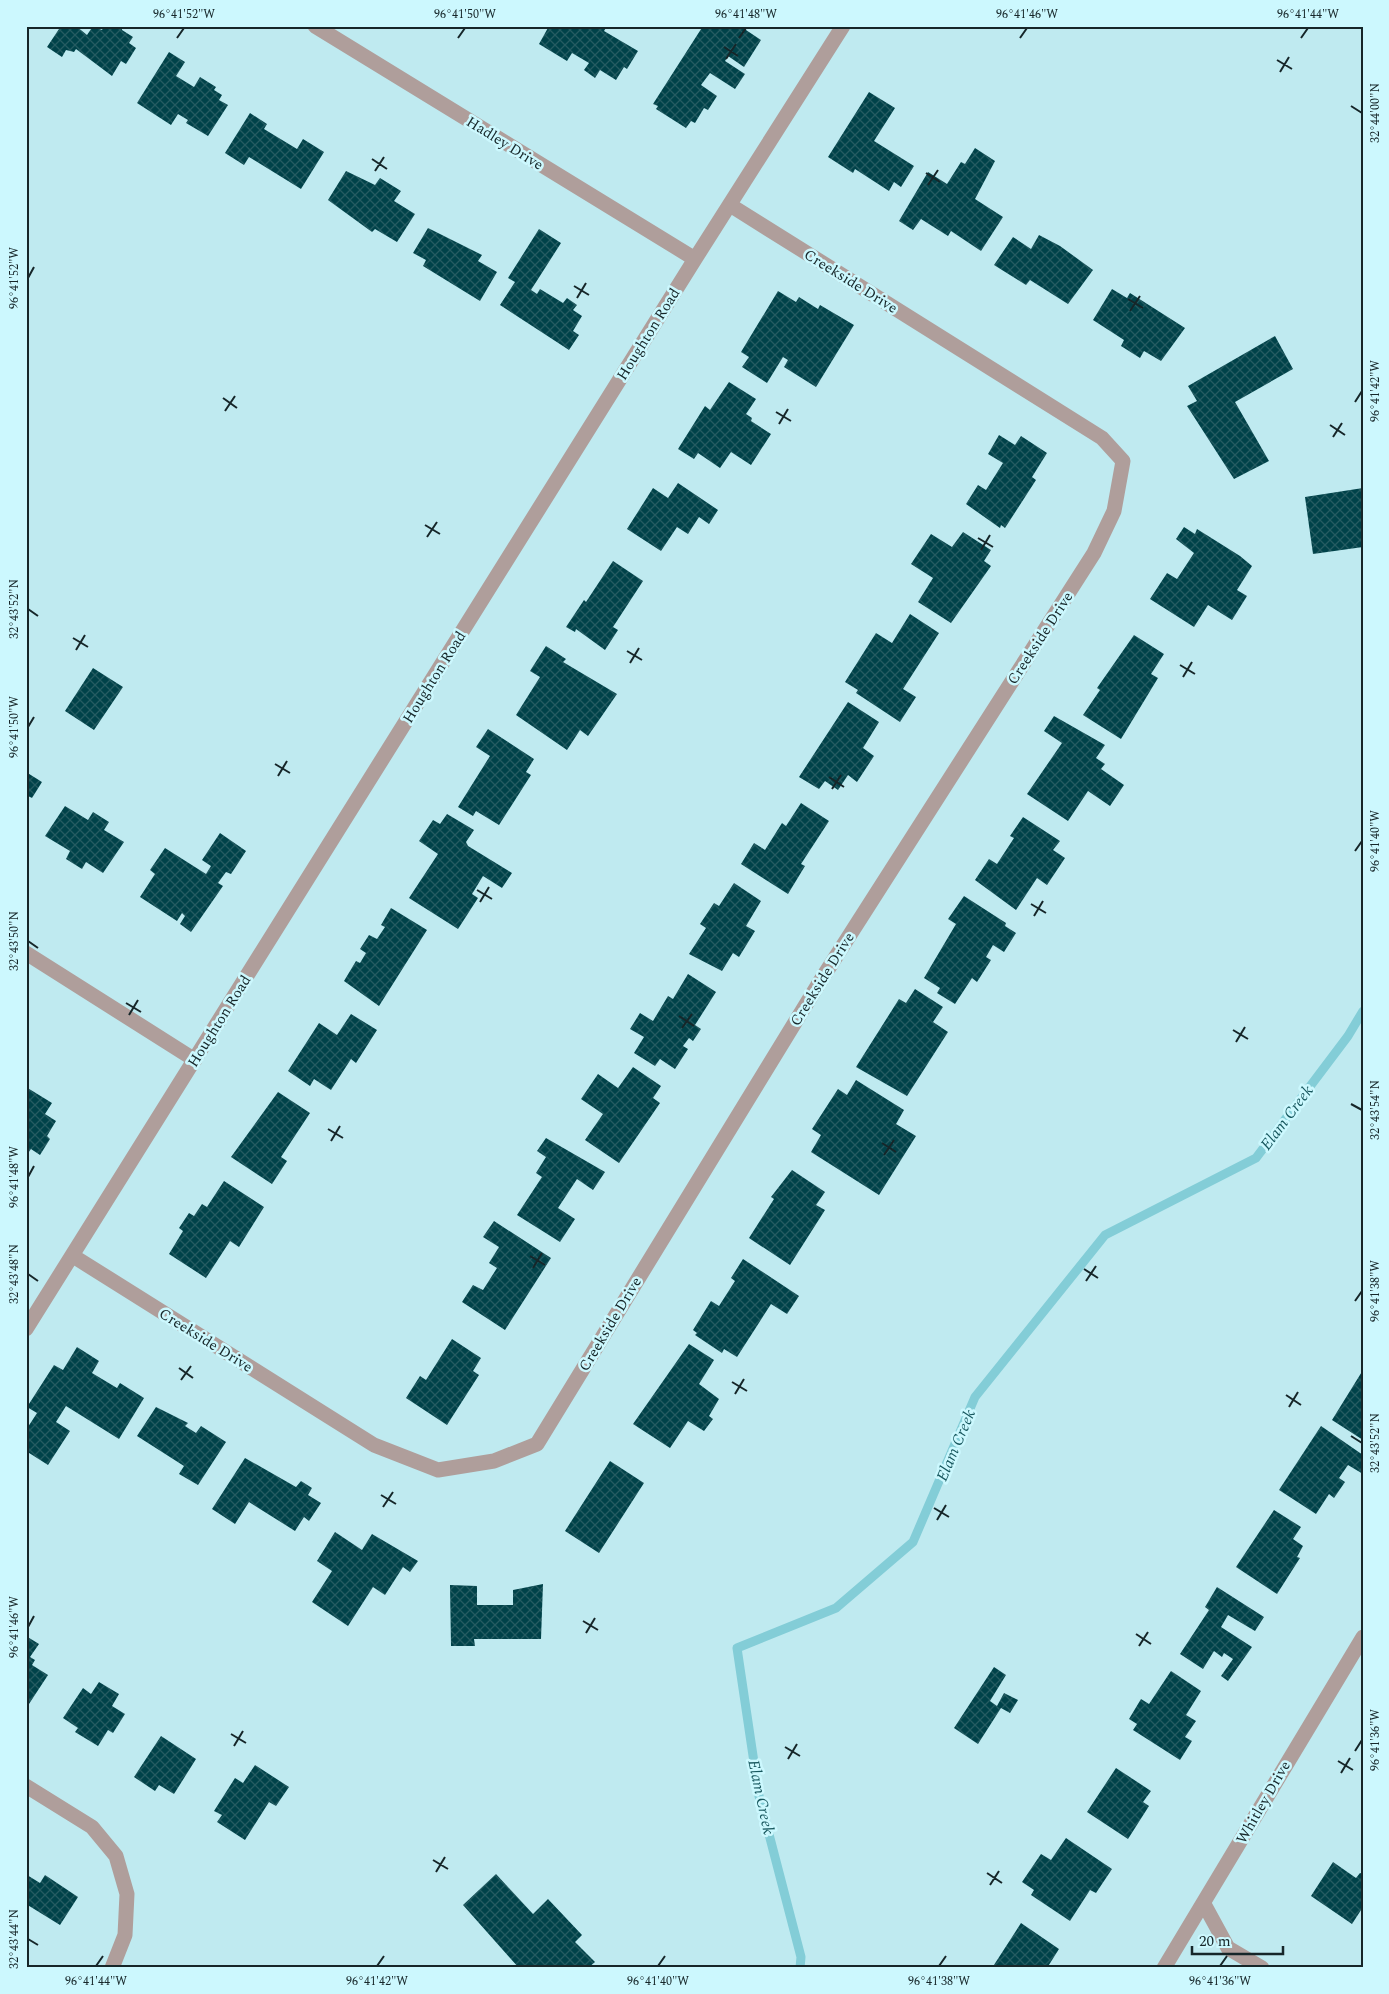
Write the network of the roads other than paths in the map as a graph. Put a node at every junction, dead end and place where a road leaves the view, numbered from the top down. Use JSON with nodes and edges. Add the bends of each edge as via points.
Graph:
{"nodes":[{"id":1,"x":315,"y":26,"type":"edge"},
{"id":2,"x":843,"y":26,"type":"edge"},
{"id":3,"x":730,"y":206,"type":"junction"},
{"id":4,"x":695,"y":259,"type":"junction"},
{"id":5,"x":26,"y":954,"type":"edge"},
{"id":6,"x":195,"y":1060,"type":"junction"},
{"id":7,"x":73,"y":1256,"type":"junction"},
{"id":8,"x":26,"y":1329,"type":"edge"},
{"id":9,"x":1363,"y":1637,"type":"edge"},
{"id":10,"x":26,"y":1786,"type":"edge"},
{"id":11,"x":1204,"y":1904,"type":"junction"},
{"id":12,"x":112,"y":1968,"type":"edge"},
{"id":13,"x":1164,"y":1968,"type":"edge"},
{"id":14,"x":1262,"y":1968,"type":"edge"}],
"edges":[{"from":1,"to":4,"type":"street","name":"Hadley Drive"},
{"from":2,"to":3,"type":"street","name":"Houghton Road"},
{"from":3,"to":4,"type":"street","name":"Houghton Road"},
{"from":3,"to":7,"type":"street","name":"Creekside Drive","via":[[1102,438],[1123,461],[1114,511],[1094,553],[821,980],[537,1444],[494,1461],[438,1470],[374,1446]]},
{"from":4,"to":6,"type":"street","name":"Houghton Road"},
{"from":5,"to":6,"type":"street"},
{"from":6,"to":7,"type":"street","name":"Houghton Road"},
{"from":7,"to":8,"type":"street","name":"Houghton Road"},
{"from":9,"to":11,"type":"street","name":"Whitley Drive"},
{"from":10,"to":12,"type":"street","via":[[92,1828],[116,1856],[128,1894],[125,1935]]},
{"from":11,"to":13,"type":"street","name":"Whitley Drive"},
{"from":11,"to":14,"type":"street","via":[[1228,1948]]}]}
